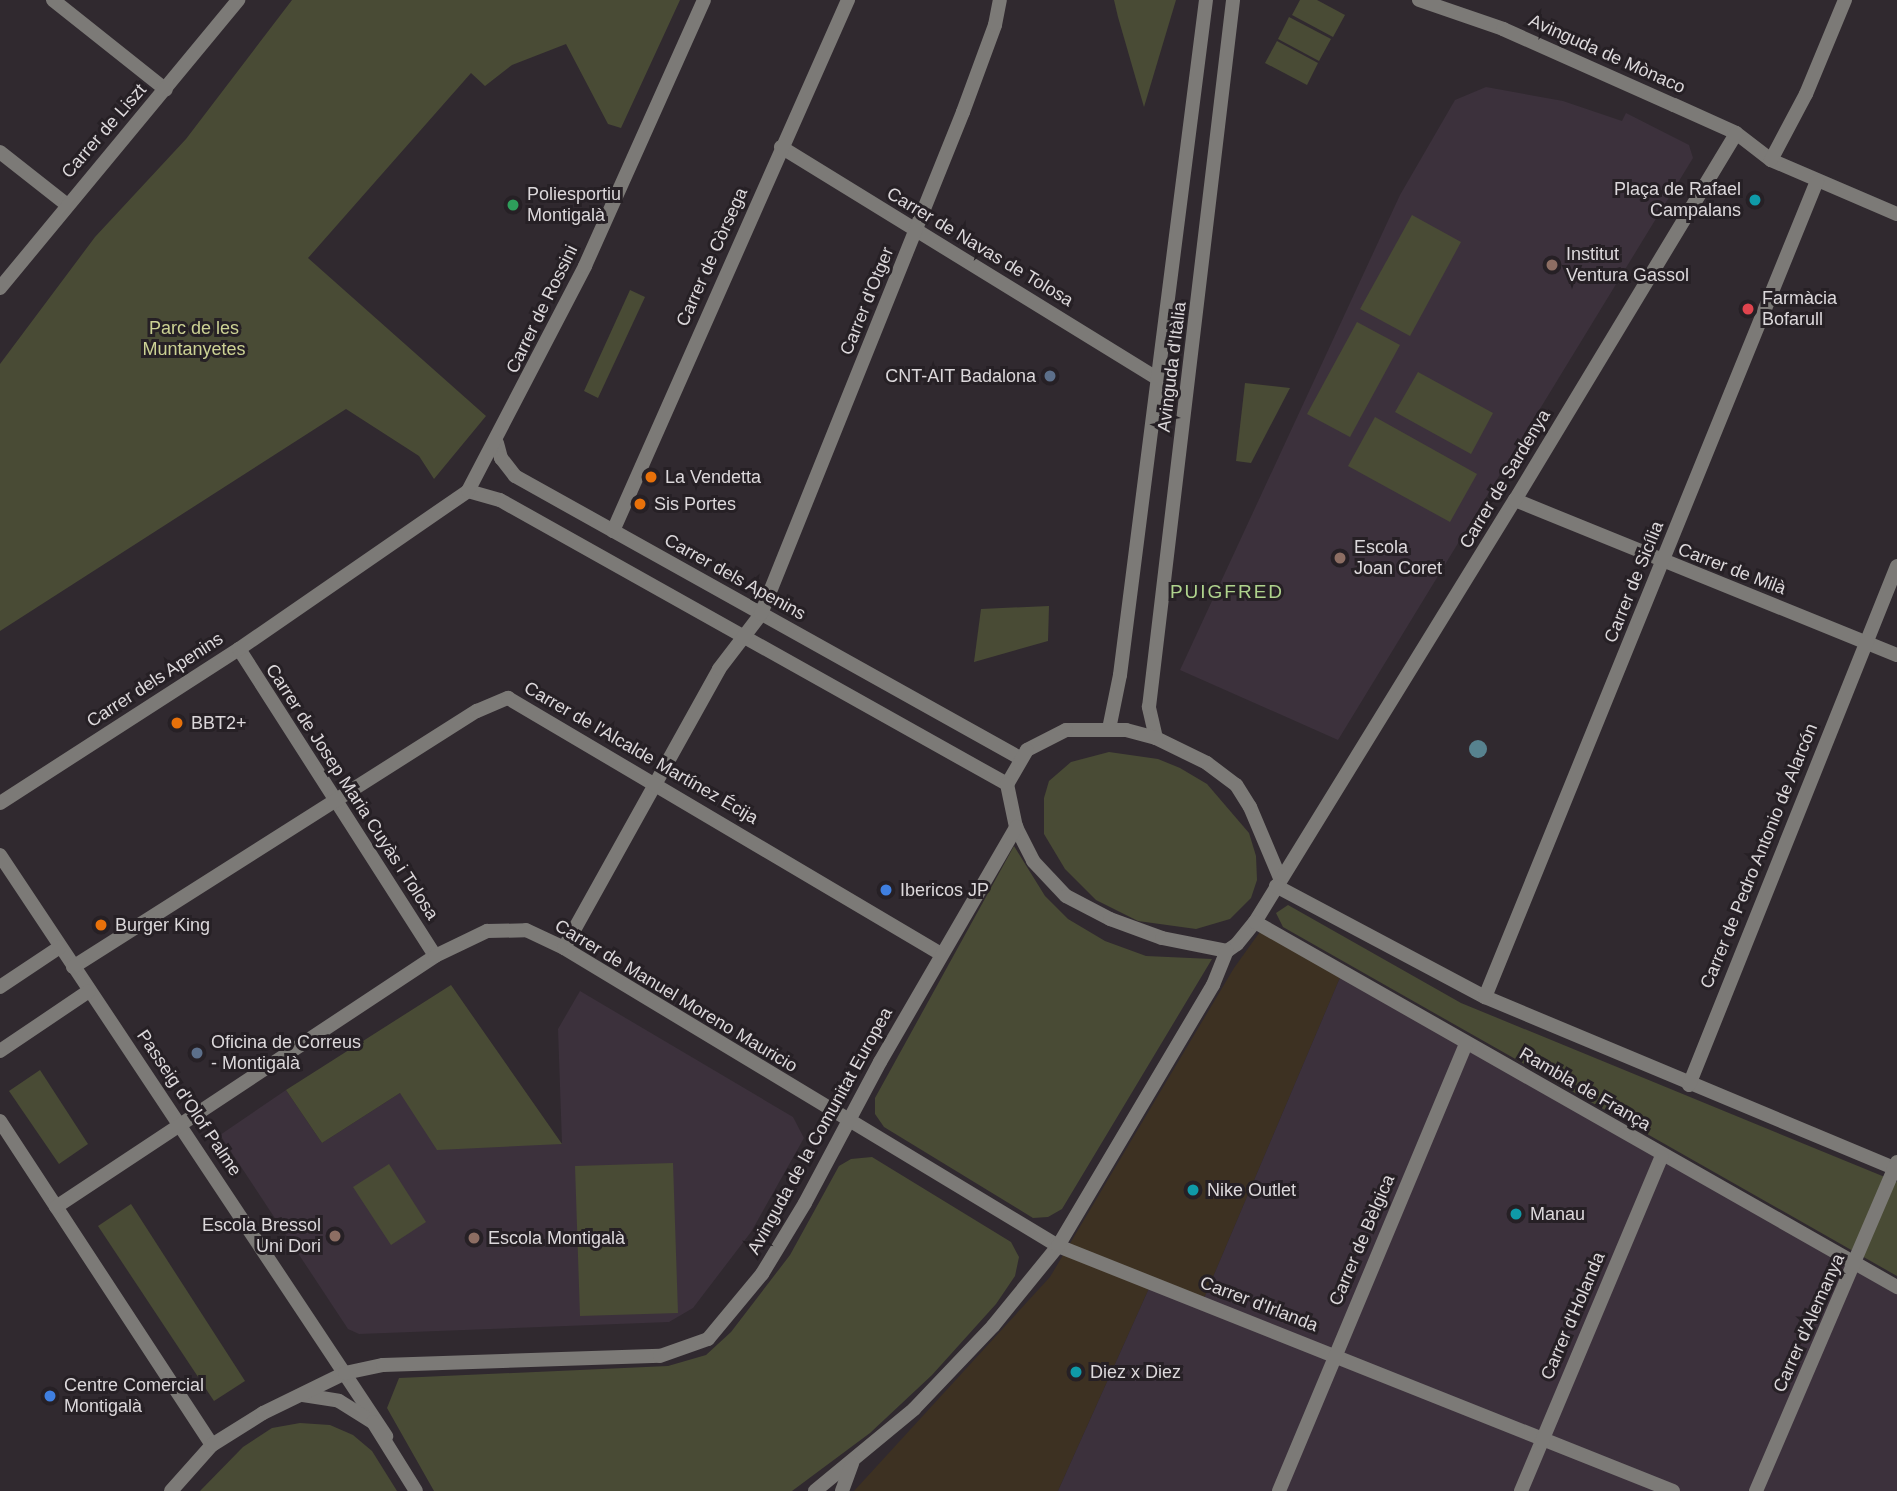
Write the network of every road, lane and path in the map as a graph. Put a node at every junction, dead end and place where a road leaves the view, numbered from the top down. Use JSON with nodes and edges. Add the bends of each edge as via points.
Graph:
{"nodes":[{"id":1,"x":53,"y":0,"type":"edge"},
{"id":2,"x":238,"y":0,"type":"edge"},
{"id":3,"x":704,"y":0,"type":"edge"},
{"id":4,"x":848,"y":0,"type":"edge"},
{"id":5,"x":1000,"y":0,"type":"edge"},
{"id":6,"x":1206,"y":0,"type":"edge"},
{"id":7,"x":1233,"y":0,"type":"edge"},
{"id":8,"x":1419,"y":0,"type":"edge"},
{"id":9,"x":1845,"y":0,"type":"edge"},
{"id":10,"x":166,"y":90,"type":"junction"},
{"id":11,"x":1736,"y":133,"type":"junction"},
{"id":12,"x":781,"y":147,"type":"junction"},
{"id":13,"x":0,"y":152,"type":"edge"},
{"id":14,"x":1771,"y":160,"type":"junction"},
{"id":15,"x":1816,"y":181,"type":"junction"},
{"id":16,"x":66,"y":204,"type":"junction"},
{"id":17,"x":1897,"y":214,"type":"edge"},
{"id":18,"x":916,"y":232,"type":"junction"},
{"id":19,"x":0,"y":288,"type":"edge"},
{"id":20,"x":1158,"y":379,"type":"junction"},
{"id":21,"x":497,"y":443,"type":"junction"},
{"id":22,"x":468,"y":491,"type":"junction"},
{"id":23,"x":1515,"y":500,"type":"junction"},
{"id":24,"x":613,"y":531,"type":"junction"},
{"id":25,"x":1663,"y":562,"type":"junction"},
{"id":26,"x":1897,"y":566,"type":"edge"},
{"id":27,"x":761,"y":614,"type":"junction"},
{"id":28,"x":741,"y":635,"type":"junction"},
{"id":29,"x":1865,"y":642,"type":"junction"},
{"id":30,"x":239,"y":649,"type":"junction"},
{"id":31,"x":1897,"y":655,"type":"edge"},
{"id":32,"x":1109,"y":729,"type":"junction"},
{"id":33,"x":1156,"y":738,"type":"junction"},
{"id":34,"x":1020,"y":758,"type":"junction"},
{"id":35,"x":653,"y":781,"type":"junction"},
{"id":36,"x":1007,"y":784,"type":"junction"},
{"id":37,"x":334,"y":802,"type":"junction"},
{"id":38,"x":0,"y":803,"type":"edge"},
{"id":39,"x":1016,"y":827,"type":"junction"},
{"id":40,"x":0,"y":855,"type":"edge"},
{"id":41,"x":1278,"y":882,"type":"junction"},
{"id":42,"x":1255,"y":922,"type":"junction"},
{"id":43,"x":60,"y":947,"type":"junction"},
{"id":44,"x":564,"y":948,"type":"junction"},
{"id":45,"x":1227,"y":951,"type":"junction"},
{"id":46,"x":941,"y":954,"type":"junction"},
{"id":47,"x":435,"y":956,"type":"junction"},
{"id":48,"x":73,"y":968,"type":"junction"},
{"id":49,"x":0,"y":988,"type":"edge"},
{"id":50,"x":89,"y":991,"type":"junction"},
{"id":51,"x":1485,"y":997,"type":"junction"},
{"id":52,"x":1466,"y":1043,"type":"junction"},
{"id":53,"x":0,"y":1051,"type":"edge"},
{"id":54,"x":1689,"y":1085,"type":"junction"},
{"id":55,"x":0,"y":1121,"type":"edge"},
{"id":56,"x":847,"y":1122,"type":"junction"},
{"id":57,"x":182,"y":1124,"type":"junction"},
{"id":58,"x":1662,"y":1156,"type":"junction"},
{"id":59,"x":1896,"y":1167,"type":"edge"},
{"id":60,"x":55,"y":1207,"type":"junction"},
{"id":61,"x":1058,"y":1246,"type":"junction"},
{"id":62,"x":1857,"y":1265,"type":"junction"},
{"id":63,"x":1897,"y":1287,"type":"edge"},
{"id":64,"x":1335,"y":1354,"type":"junction"},
{"id":65,"x":345,"y":1373,"type":"junction"},
{"id":66,"x":300,"y":1395,"type":"junction"},
{"id":67,"x":386,"y":1436,"type":"junction"},
{"id":68,"x":1542,"y":1439,"type":"junction"},
{"id":69,"x":212,"y":1445,"type":"junction"},
{"id":70,"x":852,"y":1463,"type":"junction"},
{"id":71,"x":171,"y":1491,"type":"edge"},
{"id":72,"x":416,"y":1491,"type":"edge"},
{"id":73,"x":815,"y":1491,"type":"edge"},
{"id":74,"x":842,"y":1491,"type":"edge"},
{"id":75,"x":1279,"y":1491,"type":"edge"},
{"id":76,"x":1521,"y":1491,"type":"edge"},
{"id":77,"x":1673,"y":1491,"type":"edge"},
{"id":78,"x":1756,"y":1491,"type":"edge"}],
"edges":[{"from":1,"to":10,"type":"street"},
{"from":2,"to":10,"type":"street","name":"Carrer de Liszt"},
{"from":3,"to":21,"type":"street","name":"Carrer de Rossini","via":[[585,266]]},
{"from":4,"to":12,"type":"street","name":"Carrer de Còrsega"},
{"from":5,"to":18,"type":"street","name":"Carrer d'Otger","via":[[995,25]]},
{"from":6,"to":20,"type":"street","name":"Avinguda d'Itàlia"},
{"from":7,"to":33,"type":"street","name":"Avinguda d'Itàlia","via":[[1149,707]]},
{"from":8,"to":11,"type":"street","name":"Avinguda de Mònaco","via":[[1503,29]]},
{"from":9,"to":14,"type":"street","via":[[1806,94]]},
{"from":10,"to":16,"type":"street","name":"Carrer de Liszt"},
{"from":11,"to":14,"type":"street","name":"Avinguda de Mònaco"},
{"from":11,"to":23,"type":"street","name":"Carrer de Sardenya"},
{"from":12,"to":18,"type":"street","name":"Carrer de Navas de Tolosa"},
{"from":12,"to":24,"type":"street","name":"Carrer de Còrsega"},
{"from":13,"to":16,"type":"street"},
{"from":14,"to":15,"type":"street","name":"Avinguda de Mònaco"},
{"from":15,"to":17,"type":"street","name":"Avinguda de Mònaco"},
{"from":15,"to":25,"type":"street","name":"Carrer de Sicília"},
{"from":16,"to":19,"type":"street","name":"Carrer de Liszt"},
{"from":18,"to":20,"type":"street","name":"Carrer de Navas de Tolosa"},
{"from":18,"to":27,"type":"street","name":"Carrer d'Otger"},
{"from":20,"to":32,"type":"street","name":"Avinguda d'Itàlia"},
{"from":21,"to":22,"type":"street","name":"Carrer dels Apenins"},
{"from":21,"to":24,"type":"street","name":"Carrer dels Apenins","via":[[501,458],[515,476]]},
{"from":22,"to":28,"type":"street","via":[[500,499]]},
{"from":22,"to":30,"type":"street","name":"Carrer dels Apenins"},
{"from":23,"to":25,"type":"street","name":"Carrer de Milà"},
{"from":23,"to":41,"type":"street","name":"Carrer de Sardenya"},
{"from":24,"to":27,"type":"street","name":"Carrer dels Apenins"},
{"from":25,"to":29,"type":"street","name":"Carrer de Milà"},
{"from":25,"to":51,"type":"street","name":"Carrer de Sicília"},
{"from":26,"to":29,"type":"street","name":"Carrer de Pedro Antonio de Alarcón"},
{"from":27,"to":28,"type":"street"},
{"from":27,"to":34,"type":"street","name":"Carrer dels Apenins"},
{"from":28,"to":35,"type":"street"},
{"from":28,"to":36,"type":"street"},
{"from":29,"to":31,"type":"street","name":"Carrer de Milà"},
{"from":29,"to":54,"type":"street","name":"Carrer de Pedro Antonio de Alarcón"},
{"from":30,"to":37,"type":"street","name":"Carrer de Josep Maria Cuyàs i Tolosa"},
{"from":30,"to":38,"type":"street","name":"Carrer dels Apenins"},
{"from":32,"to":33,"type":"street"},
{"from":32,"to":34,"type":"street","via":[[1066,730]]},
{"from":33,"to":41,"type":"street","via":[[1207,763],[1236,785],[1250,807]]},
{"from":34,"to":36,"type":"street"},
{"from":35,"to":37,"type":"street","name":"Carrer de l'Alcalde Martínez Écija","via":[[508,698],[477,711]]},
{"from":35,"to":44,"type":"street"},
{"from":35,"to":46,"type":"street","name":"Carrer de l'Alcalde Martínez Écija"},
{"from":36,"to":39,"type":"street"},
{"from":37,"to":47,"type":"street","name":"Carrer de Josep Maria Cuyàs i Tolosa"},
{"from":37,"to":48,"type":"street","name":"Carrer de l'Alcalde Martínez Écija"},
{"from":39,"to":45,"type":"street","via":[[1033,861],[1066,896],[1110,919],[1162,937]]},
{"from":39,"to":46,"type":"street","name":"Avinguda de la Comunitat Europea"},
{"from":40,"to":43,"type":"street","name":"Passeig d'Olof Palme"},
{"from":41,"to":42,"type":"street"},
{"from":41,"to":51,"type":"street","name":"Rambla de França"},
{"from":42,"to":45,"type":"street"},
{"from":42,"to":52,"type":"street","name":"Rambla de França"},
{"from":43,"to":48,"type":"street","name":"Passeig d'Olof Palme"},
{"from":43,"to":49,"type":"street"},
{"from":44,"to":47,"type":"street","name":"Carrer de Manuel Moreno Mauricio","via":[[526,930],[487,931]]},
{"from":44,"to":56,"type":"street","name":"Carrer de Manuel Moreno Mauricio"},
{"from":45,"to":61,"type":"street","via":[[1213,985]]},
{"from":46,"to":56,"type":"street","name":"Avinguda de la Comunitat Europea"},
{"from":47,"to":57,"type":"street","name":"Carrer de Manuel Moreno Mauricio"},
{"from":48,"to":50,"type":"street","name":"Passeig d'Olof Palme"},
{"from":50,"to":53,"type":"street"},
{"from":50,"to":57,"type":"street","name":"Passeig d'Olof Palme"},
{"from":51,"to":54,"type":"street","name":"Rambla de França"},
{"from":52,"to":58,"type":"street","name":"Rambla de França"},
{"from":52,"to":64,"type":"street","name":"Carrer de Bèlgica"},
{"from":54,"to":59,"type":"street","name":"Rambla de França"},
{"from":55,"to":60,"type":"street"},
{"from":56,"to":61,"type":"street","name":"Carrer d'Irlanda"},
{"from":56,"to":65,"type":"street","name":"Avinguda de la Comunitat Europea","via":[[762,1274],[720,1327],[697,1346],[660,1356],[393,1364]]},
{"from":57,"to":60,"type":"street","name":"Carrer de Manuel Moreno Mauricio"},
{"from":57,"to":65,"type":"street","name":"Passeig d'Olof Palme"},
{"from":58,"to":62,"type":"street","name":"Rambla de França"},
{"from":58,"to":68,"type":"street","name":"Carrer d'Holanda"},
{"from":59,"to":62,"type":"street","name":"Carrer d'Alemanya"},
{"from":60,"to":69,"type":"street"},
{"from":61,"to":64,"type":"street","name":"Carrer d'Irlanda"},
{"from":61,"to":70,"type":"street","via":[[953,1369]]},
{"from":62,"to":63,"type":"street","name":"Rambla de França"},
{"from":62,"to":78,"type":"street","name":"Carrer d'Alemanya"},
{"from":64,"to":68,"type":"street","name":"Carrer d'Irlanda"},
{"from":64,"to":75,"type":"street","name":"Carrer de Bèlgica"},
{"from":65,"to":66,"type":"street","name":"Avinguda de la Comunitat Europea"},
{"from":65,"to":67,"type":"street","name":"Passeig d'Olof Palme"},
{"from":66,"to":67,"type":"street","via":[[323,1395],[353,1406]]},
{"from":66,"to":69,"type":"street","name":"Avinguda de la Comunitat Europea"},
{"from":67,"to":72,"type":"street"},
{"from":68,"to":76,"type":"street","name":"Carrer d'Holanda"},
{"from":68,"to":77,"type":"street","name":"Carrer d'Irlanda"},
{"from":69,"to":71,"type":"street","name":"Avinguda de la Comunitat Europea"},
{"from":70,"to":73,"type":"street"},
{"from":70,"to":74,"type":"street"}]}
